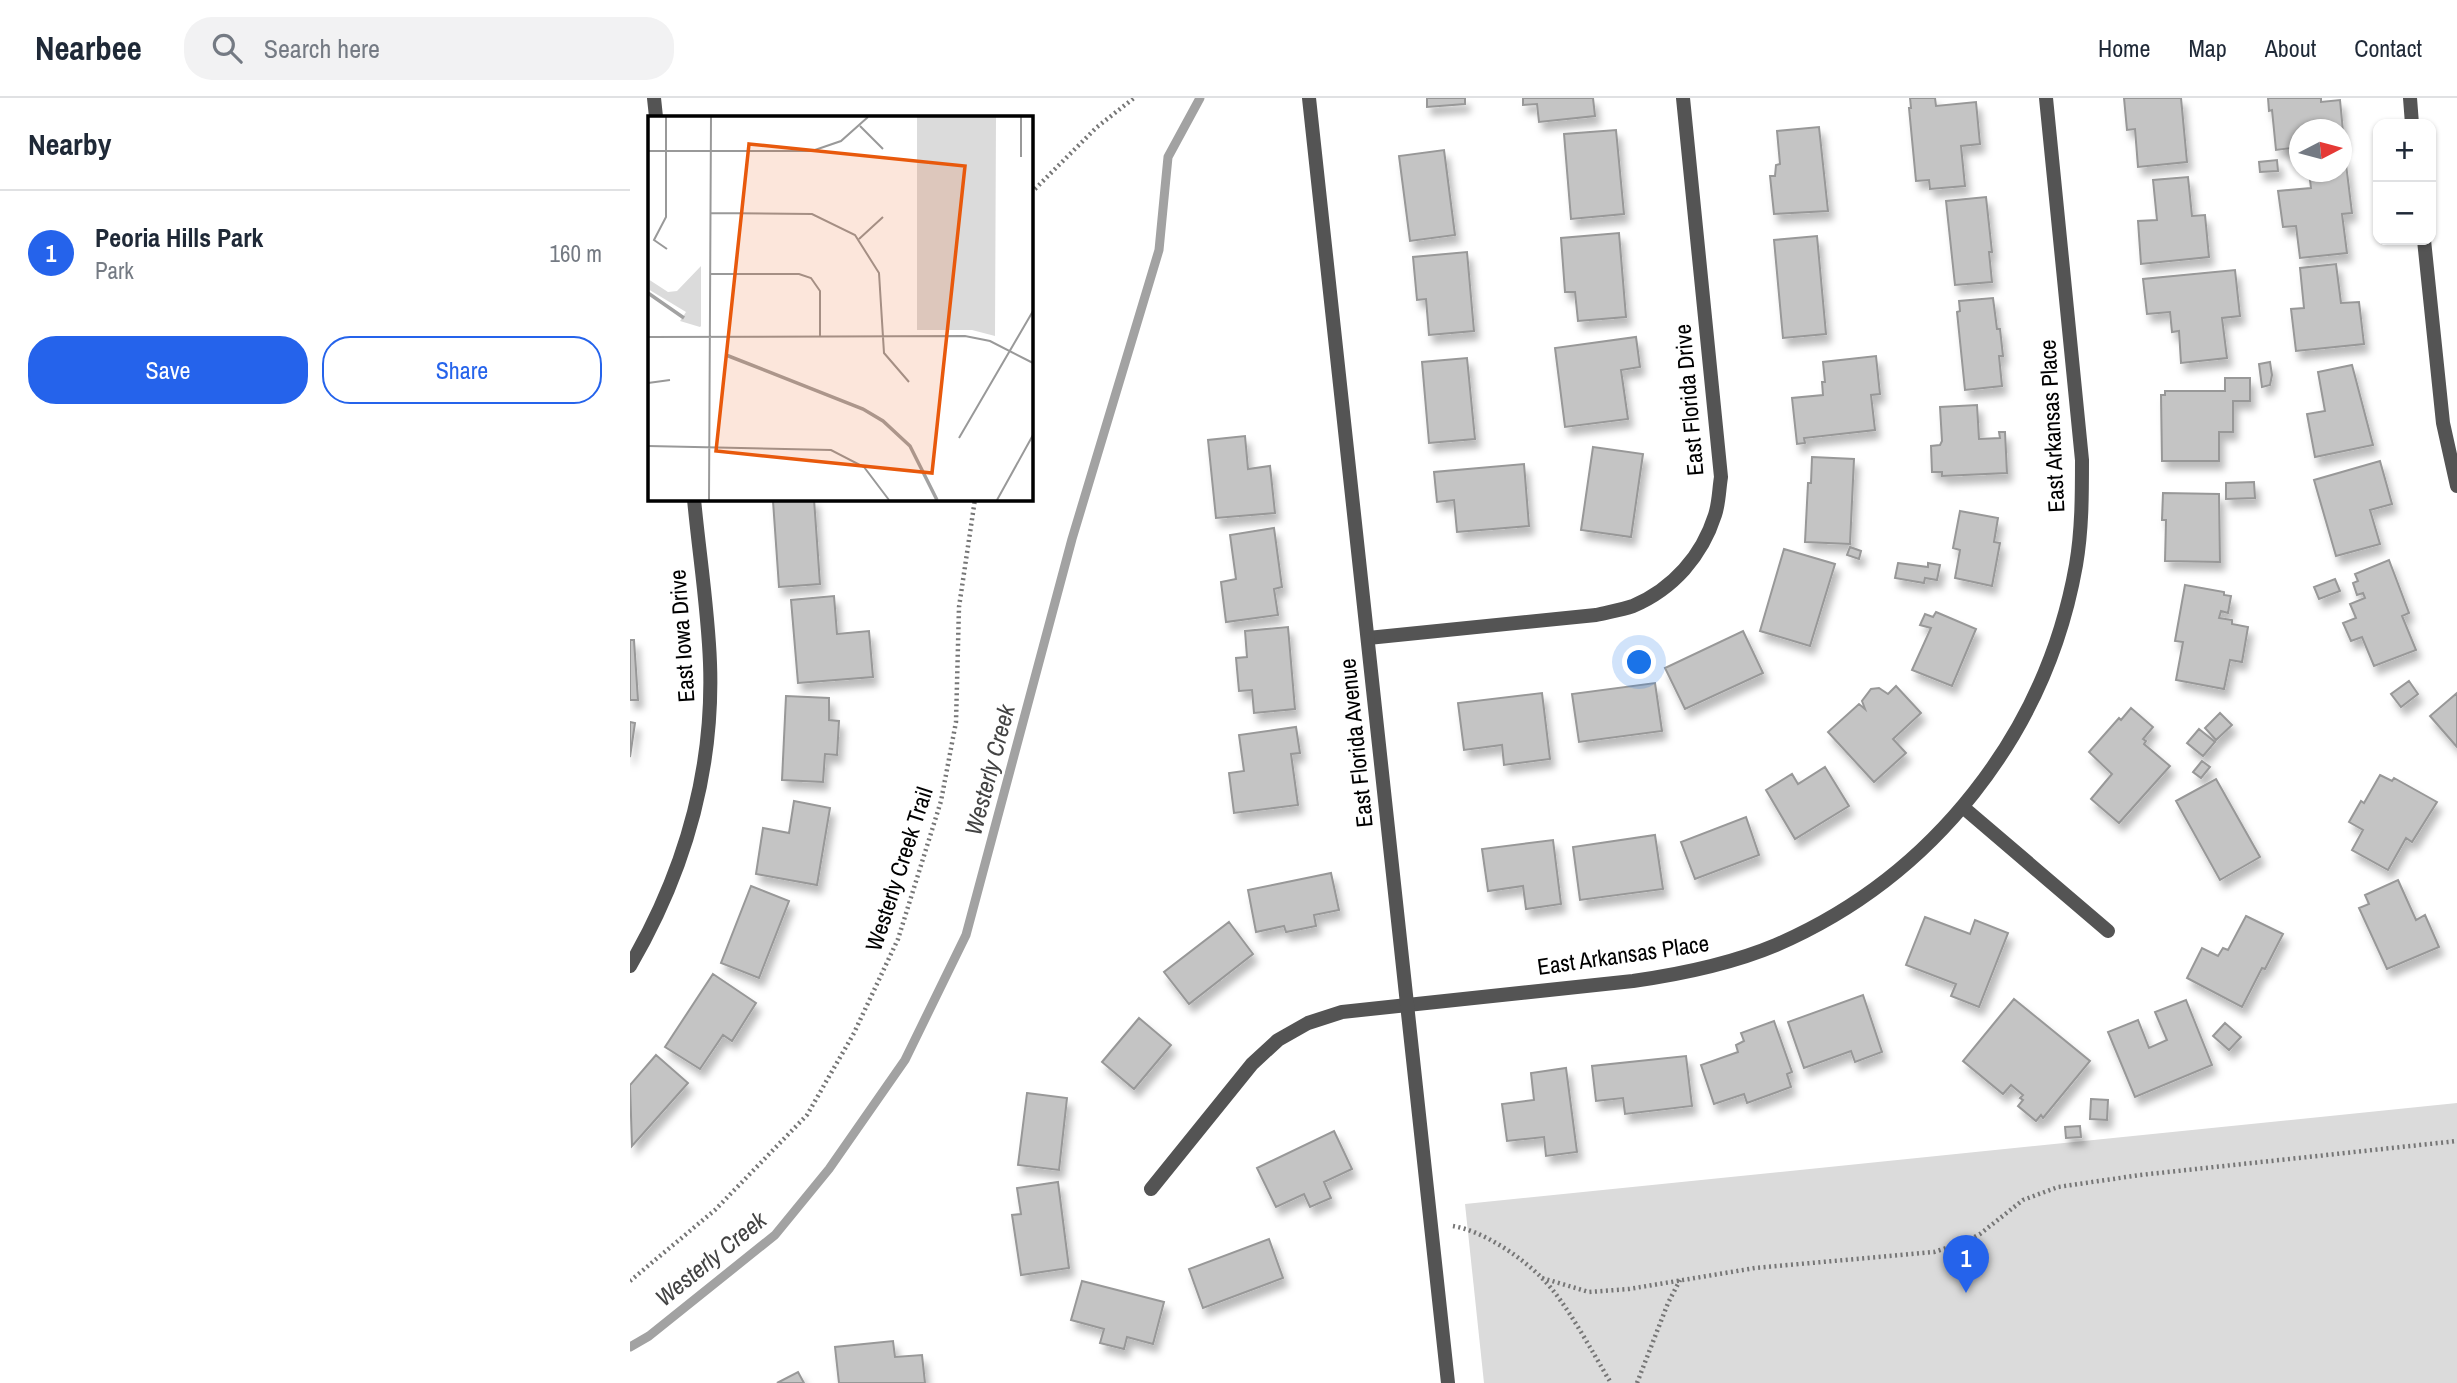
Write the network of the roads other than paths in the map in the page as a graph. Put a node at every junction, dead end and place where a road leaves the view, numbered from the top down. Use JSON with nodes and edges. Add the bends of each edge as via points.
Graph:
{"nodes":[{"id":1,"x":654,"y":98,"type":"edge"},
{"id":2,"x":1309,"y":98,"type":"edge"},
{"id":3,"x":1683,"y":98,"type":"edge"},
{"id":4,"x":2046,"y":98,"type":"edge"},
{"id":5,"x":2410,"y":98,"type":"edge"},
{"id":6,"x":656,"y":116,"type":"edge"},
{"id":7,"x":2412,"y":119,"type":"edge"},
{"id":8,"x":2425,"y":245,"type":"edge"},
{"id":9,"x":2457,"y":486,"type":"edge"},
{"id":10,"x":694,"y":500,"type":"edge"},
{"id":11,"x":1368,"y":638,"type":"junction"},
{"id":12,"x":1964,"y":807,"type":"junction"},
{"id":13,"x":2108,"y":932,"type":"dead end"},
{"id":14,"x":630,"y":966,"type":"edge"},
{"id":15,"x":1407,"y":1004,"type":"junction"},
{"id":16,"x":1151,"y":1189,"type":"dead end"},
{"id":17,"x":1448,"y":1383,"type":"edge"}],
"edges":[{"from":1,"to":6,"type":"street"},
{"from":2,"to":11,"type":"street","name":"East Florida Avenue"},
{"from":3,"to":11,"type":"street","name":"East Florida Drive","via":[[1721,477],[1716,513],[1702,546],[1685,570],[1657,594],[1631,607],[1596,615]]},
{"from":4,"to":12,"type":"street","name":"East Arkansas Place","via":[[2082,460],[2076,564],[2065,615],[2039,689],[2014,735]]},
{"from":5,"to":7,"type":"street"},
{"from":8,"to":9,"type":"street","via":[[2443,423]]},
{"from":10,"to":14,"type":"street","name":"East Iowa Drive","via":[[710,662],[703,772],[692,826],[674,878]]},
{"from":11,"to":15,"type":"street","name":"East Florida Avenue"},
{"from":12,"to":13,"type":"street"},
{"from":12,"to":15,"type":"street","name":"East Arkansas Place","via":[[1908,863],[1866,895],[1822,923],[1725,963],[1675,975]]},
{"from":15,"to":16,"type":"street","name":"East Arkansas Place","via":[[1342,1012],[1308,1023],[1278,1040],[1252,1064]]},
{"from":15,"to":17,"type":"street","name":"East Florida Avenue"}]}
